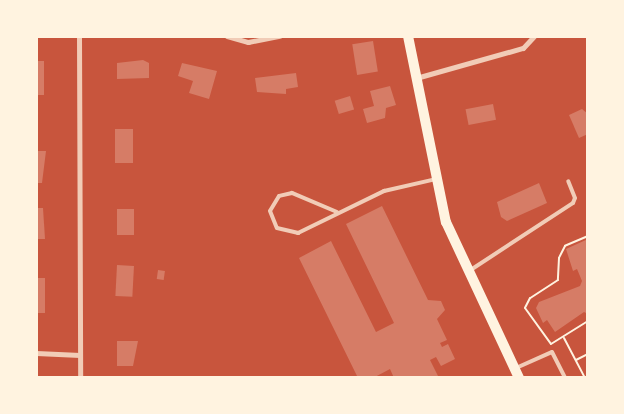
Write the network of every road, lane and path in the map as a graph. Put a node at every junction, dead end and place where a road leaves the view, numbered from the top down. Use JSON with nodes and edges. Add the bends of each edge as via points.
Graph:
{"nodes":[{"id":1,"x":79,"y":36,"type":"edge"},
{"id":2,"x":227,"y":36,"type":"edge"},
{"id":3,"x":279,"y":36,"type":"edge"},
{"id":4,"x":408,"y":36,"type":"edge"},
{"id":5,"x":534,"y":36,"type":"edge"},
{"id":6,"x":416,"y":78,"type":"junction"},
{"id":7,"x":436,"y":179,"type":"junction"},
{"id":8,"x":568,"y":181,"type":"dead end"},
{"id":9,"x":337,"y":212,"type":"junction"},
{"id":10,"x":588,"y":236,"type":"edge"},
{"id":11,"x":467,"y":273,"type":"junction"},
{"id":12,"x":588,"y":321,"type":"edge"},
{"id":13,"x":564,"y":337,"type":"junction"},
{"id":14,"x":36,"y":354,"type":"edge"},
{"id":15,"x":588,"y":354,"type":"edge"},
{"id":16,"x":80,"y":355,"type":"junction"},
{"id":17,"x":576,"y":360,"type":"junction"},
{"id":18,"x":517,"y":373,"type":"edge"},
{"id":19,"x":80,"y":378,"type":"edge"},
{"id":20,"x":565,"y":378,"type":"edge"},
{"id":21,"x":585,"y":378,"type":"edge"}],
"edges":[{"from":1,"to":16,"type":"street"},
{"from":2,"to":3,"type":"street","via":[[254,42]]},
{"from":4,"to":6,"type":"main road"},
{"from":5,"to":6,"type":"street","via":[[523,48]]},
{"from":6,"to":7,"type":"main road"},
{"from":7,"to":9,"type":"lane","via":[[397,186]]},
{"from":7,"to":11,"type":"main road","via":[[446,222]]},
{"from":8,"to":11,"type":"lane","via":[[575,198],[573,203]]},
{"from":9,"to":9,"type":"lane","via":[[308,229],[288,233],[277,228],[270,211],[279,196],[292,193]]},
{"from":10,"to":13,"type":"path","via":[[565,246],[559,258],[558,280],[525,304],[548,342]]},
{"from":11,"to":18,"type":"main road"},
{"from":12,"to":13,"type":"path"},
{"from":13,"to":17,"type":"path"},
{"from":14,"to":16,"type":"street"},
{"from":15,"to":17,"type":"path"},
{"from":16,"to":19,"type":"street"},
{"from":17,"to":21,"type":"path"},
{"from":18,"to":20,"type":"lane","via":[[552,352]]}]}
